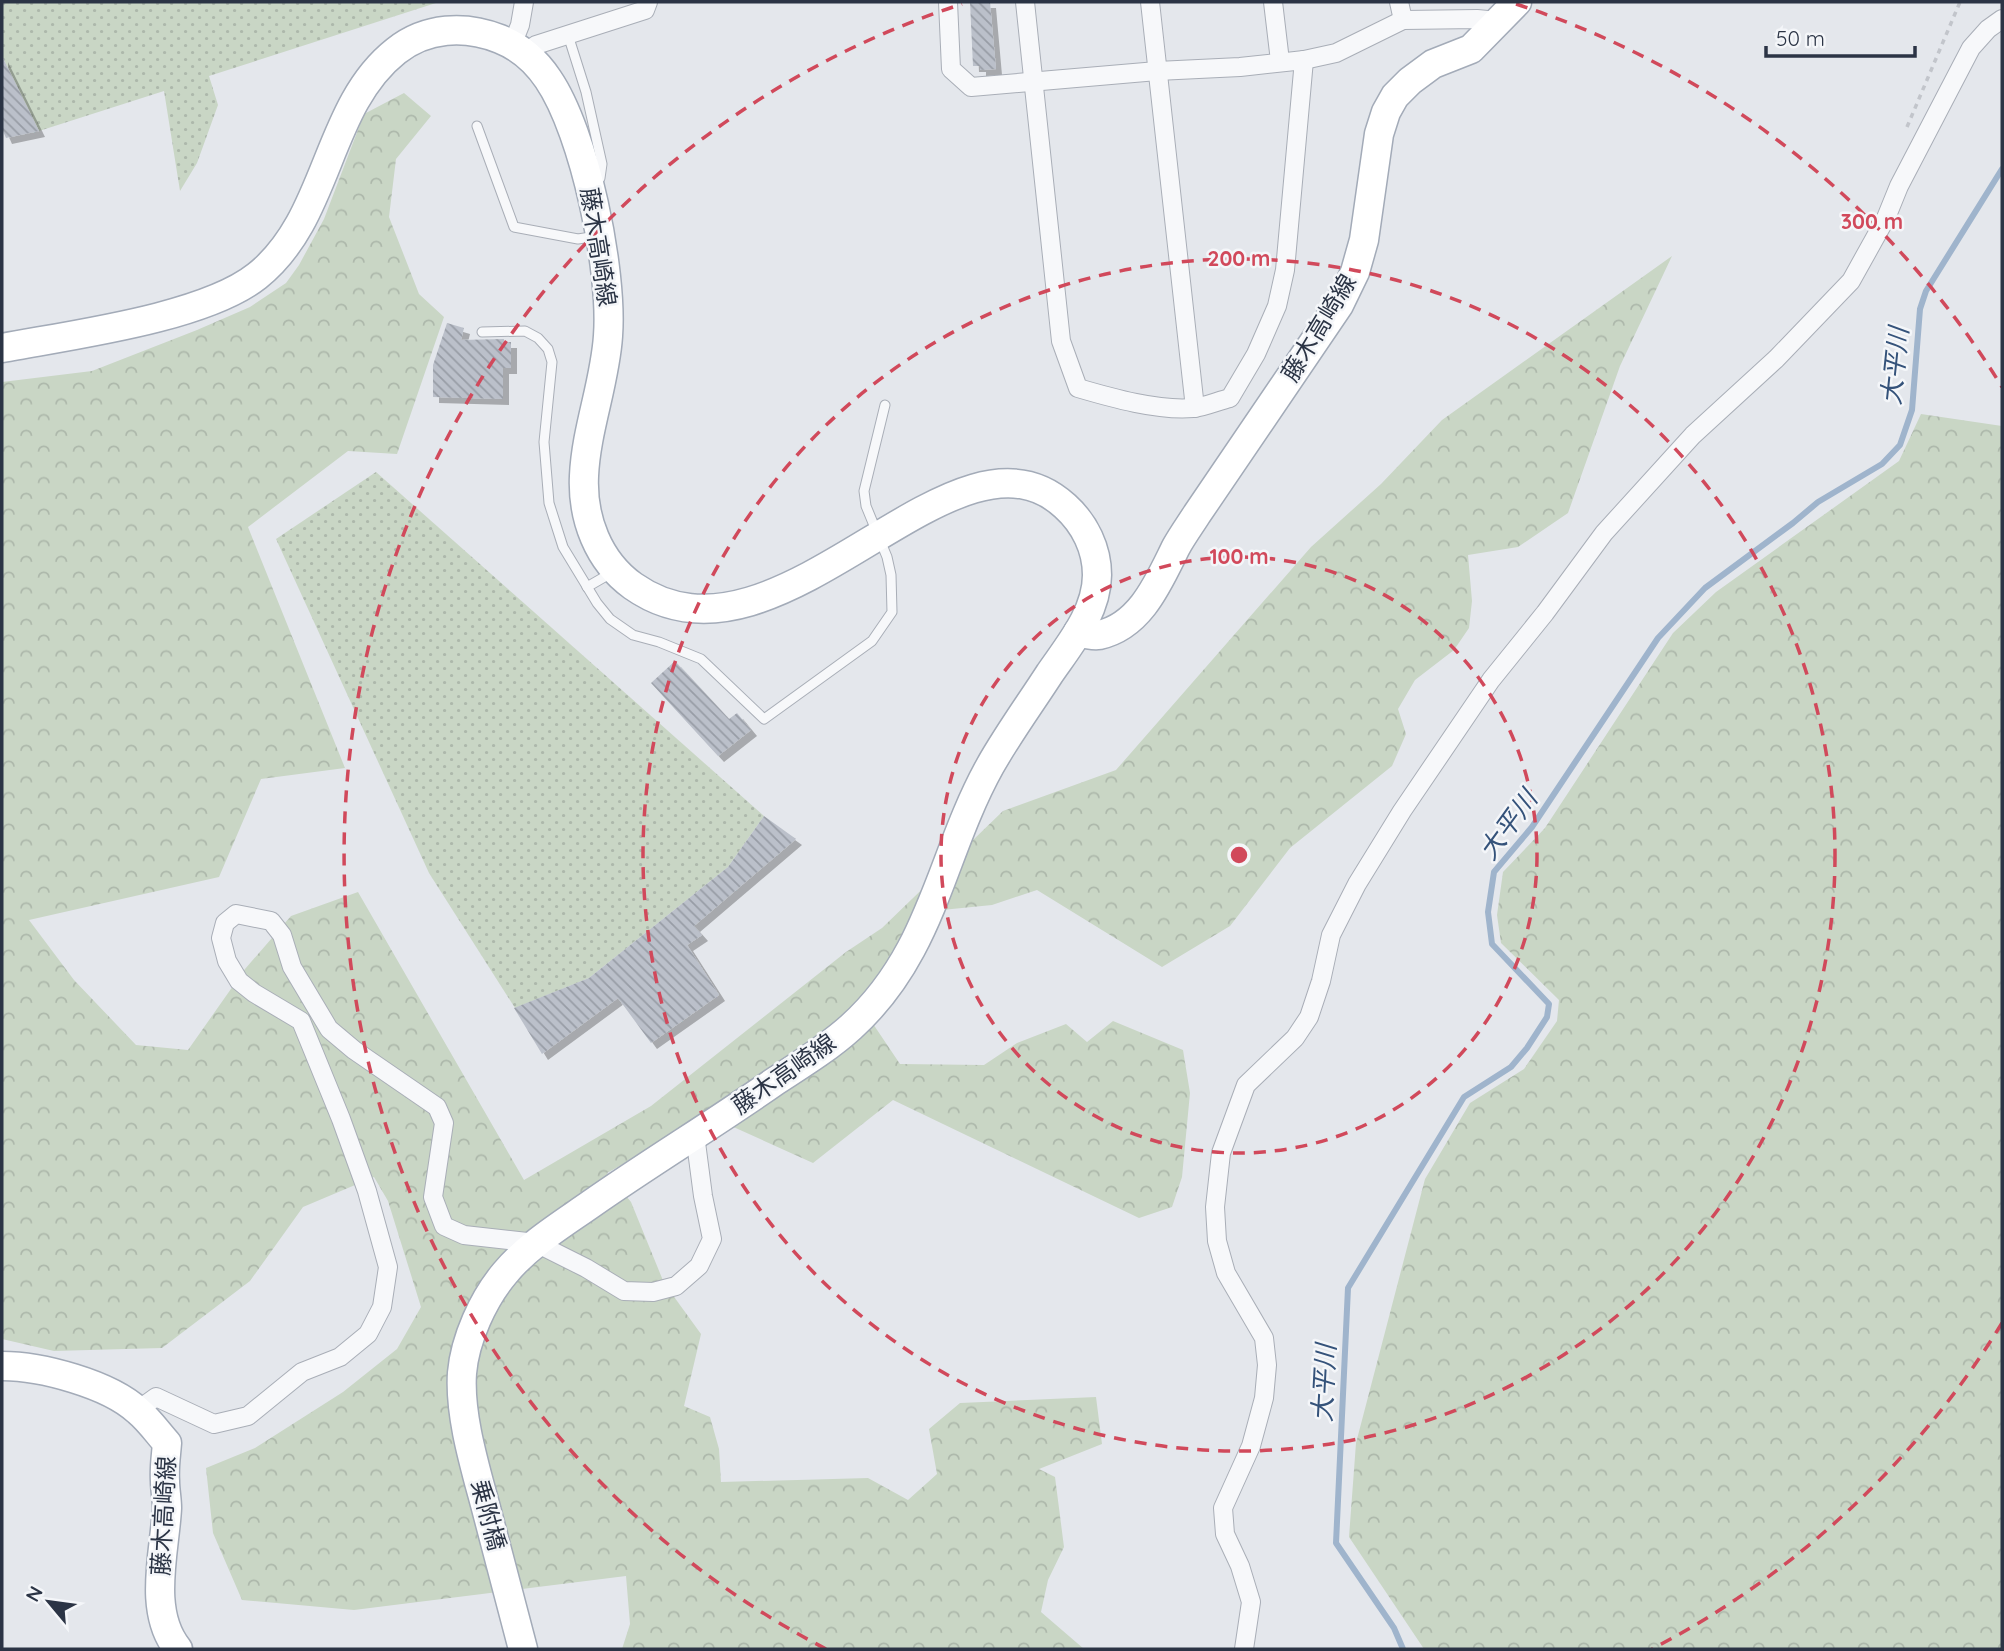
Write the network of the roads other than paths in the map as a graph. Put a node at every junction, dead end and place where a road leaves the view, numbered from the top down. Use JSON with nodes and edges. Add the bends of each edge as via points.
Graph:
{"nodes":[{"id":1,"x":524,"y":2,"type":"edge"},
{"id":2,"x":648,"y":2,"type":"edge"},
{"id":3,"x":948,"y":2,"type":"edge"},
{"id":4,"x":1025,"y":2,"type":"edge"},
{"id":5,"x":1150,"y":2,"type":"edge"},
{"id":6,"x":1273,"y":2,"type":"edge"},
{"id":7,"x":1399,"y":2,"type":"edge"},
{"id":8,"x":1507,"y":11,"type":"edge"},
{"id":9,"x":2002,"y":19,"type":"edge"},
{"id":10,"x":1404,"y":20,"type":"junction"},
{"id":11,"x":568,"y":35,"type":"junction"},
{"id":12,"x":519,"y":49,"type":"junction"},
{"id":13,"x":1304,"y":60,"type":"junction"},
{"id":14,"x":1280,"y":61,"type":"junction"},
{"id":15,"x":1157,"y":71,"type":"junction"},
{"id":16,"x":1034,"y":80,"type":"junction"},
{"id":17,"x":477,"y":126,"type":"dead end"},
{"id":18,"x":590,"y":190,"type":"junction"},
{"id":19,"x":599,"y":236,"type":"junction"},
{"id":20,"x":482,"y":332,"type":"dead end"},
{"id":21,"x":2,"y":348,"type":"edge"},
{"id":22,"x":886,"y":405,"type":"dead end"},
{"id":23,"x":1195,"y":408,"type":"junction"},
{"id":24,"x":878,"y":537,"type":"junction"},
{"id":25,"x":615,"y":571,"type":"junction"},
{"id":26,"x":587,"y":587,"type":"junction"},
{"id":27,"x":1078,"y":632,"type":"junction"},
{"id":28,"x":695,"y":1135,"type":"junction"},
{"id":29,"x":536,"y":1243,"type":"junction"},
{"id":30,"x":2,"y":1367,"type":"edge"},
{"id":31,"x":138,"y":1410,"type":"junction"},
{"id":32,"x":473,"y":1459,"type":"joint"},
{"id":33,"x":178,"y":1649,"type":"edge"},
{"id":34,"x":523,"y":1649,"type":"edge"},
{"id":35,"x":1244,"y":1649,"type":"edge"}],
"edges":[{"from":1,"to":12,"type":"street"},
{"from":2,"to":11,"type":"street","via":[[645,10]]},
{"from":3,"to":16,"type":"street","via":[[951,69],[971,87]]},
{"from":4,"to":16,"type":"street"},
{"from":5,"to":15,"type":"street"},
{"from":6,"to":14,"type":"street"},
{"from":7,"to":10,"type":"street"},
{"from":8,"to":10,"type":"street","via":[[1477,19]]},
{"from":8,"to":27,"type":"main road","name":"藤木高崎線","via":[[1471,49],[1433,64],[1395,96],[1379,134],[1364,240],[1339,305],[1197,514],[1150,598],[1108,632],[1097,636]]},
{"from":9,"to":35,"type":"street","via":[[1970,48],[1851,281],[1776,359],[1693,435],[1604,533],[1491,680],[1357,884],[1331,935],[1309,1017],[1295,1038],[1246,1085],[1221,1153],[1215,1207],[1217,1241],[1226,1273],[1264,1338],[1267,1365],[1251,1446],[1223,1508],[1225,1534],[1251,1602]]},
{"from":10,"to":13,"type":"street","via":[[1336,53]]},
{"from":11,"to":12,"type":"street"},
{"from":11,"to":18,"type":"lane","via":[[602,164],[600,178]]},
{"from":12,"to":18,"type":"main road","name":"藤木高崎線","via":[[555,90]]},
{"from":12,"to":21,"type":"main road","name":"藤木高崎線","via":[[493,36],[452,30],[412,40],[387,58],[356,99],[292,238],[268,266],[236,290],[152,318]]},
{"from":13,"to":14,"type":"street"},
{"from":13,"to":23,"type":"street","via":[[1285,270],[1277,306],[1230,398]]},
{"from":14,"to":15,"type":"street"},
{"from":15,"to":16,"type":"street"},
{"from":15,"to":23,"type":"street"},
{"from":16,"to":23,"type":"street","via":[[1061,341],[1078,388],[1121,399]]},
{"from":17,"to":19,"type":"lane","via":[[514,227],[578,239]]},
{"from":18,"to":19,"type":"main road","name":"藤木高崎線"},
{"from":19,"to":25,"type":"main road","name":"藤木高崎線","via":[[607,274],[609,329],[584,479],[593,533]]},
{"from":20,"to":26,"type":"lane","via":[[525,331],[548,349],[552,362],[545,484],[558,534]]},
{"from":22,"to":24,"type":"lane","via":[[864,491]]},
{"from":24,"to":25,"type":"main road","name":"藤木高崎線","via":[[788,587],[714,609],[661,602]]},
{"from":24,"to":26,"type":"lane","via":[[887,558],[892,612],[878,635],[764,719],[701,659],[633,635],[616,624]]},
{"from":24,"to":27,"type":"main road","name":"藤木高崎線","via":[[957,493],[1003,484],[1038,488],[1069,509],[1083,526],[1098,567],[1095,596]]},
{"from":25,"to":26,"type":"lane"},
{"from":27,"to":28,"type":"main road","name":"藤木高崎線","via":[[987,772],[913,949],[895,976],[850,1028]]},
{"from":28,"to":29,"type":"main road","name":"藤木高崎線"},
{"from":28,"to":29,"type":"street","via":[[712,1239],[699,1266],[676,1286],[653,1292],[624,1291]]},
{"from":29,"to":31,"type":"street","via":[[464,1236],[444,1226],[433,1197],[444,1123],[437,1107],[329,1029],[271,921],[236,914],[225,923],[220,938],[227,961],[239,981],[301,1021],[341,1119],[388,1267],[382,1307],[368,1334],[340,1357],[302,1373],[248,1416],[214,1424],[156,1397]]},
{"from":29,"to":32,"type":"main road","name":"藤木高崎線","via":[[493,1290],[468,1346],[462,1370],[463,1395]]},
{"from":30,"to":31,"type":"main road","name":"藤木高崎線","via":[[41,1369],[74,1379]]},
{"from":31,"to":33,"type":"main road","name":"藤木高崎線","via":[[167,1443],[161,1598]]},
{"from":32,"to":34,"type":"main road","name":"乗附橋"}]}
